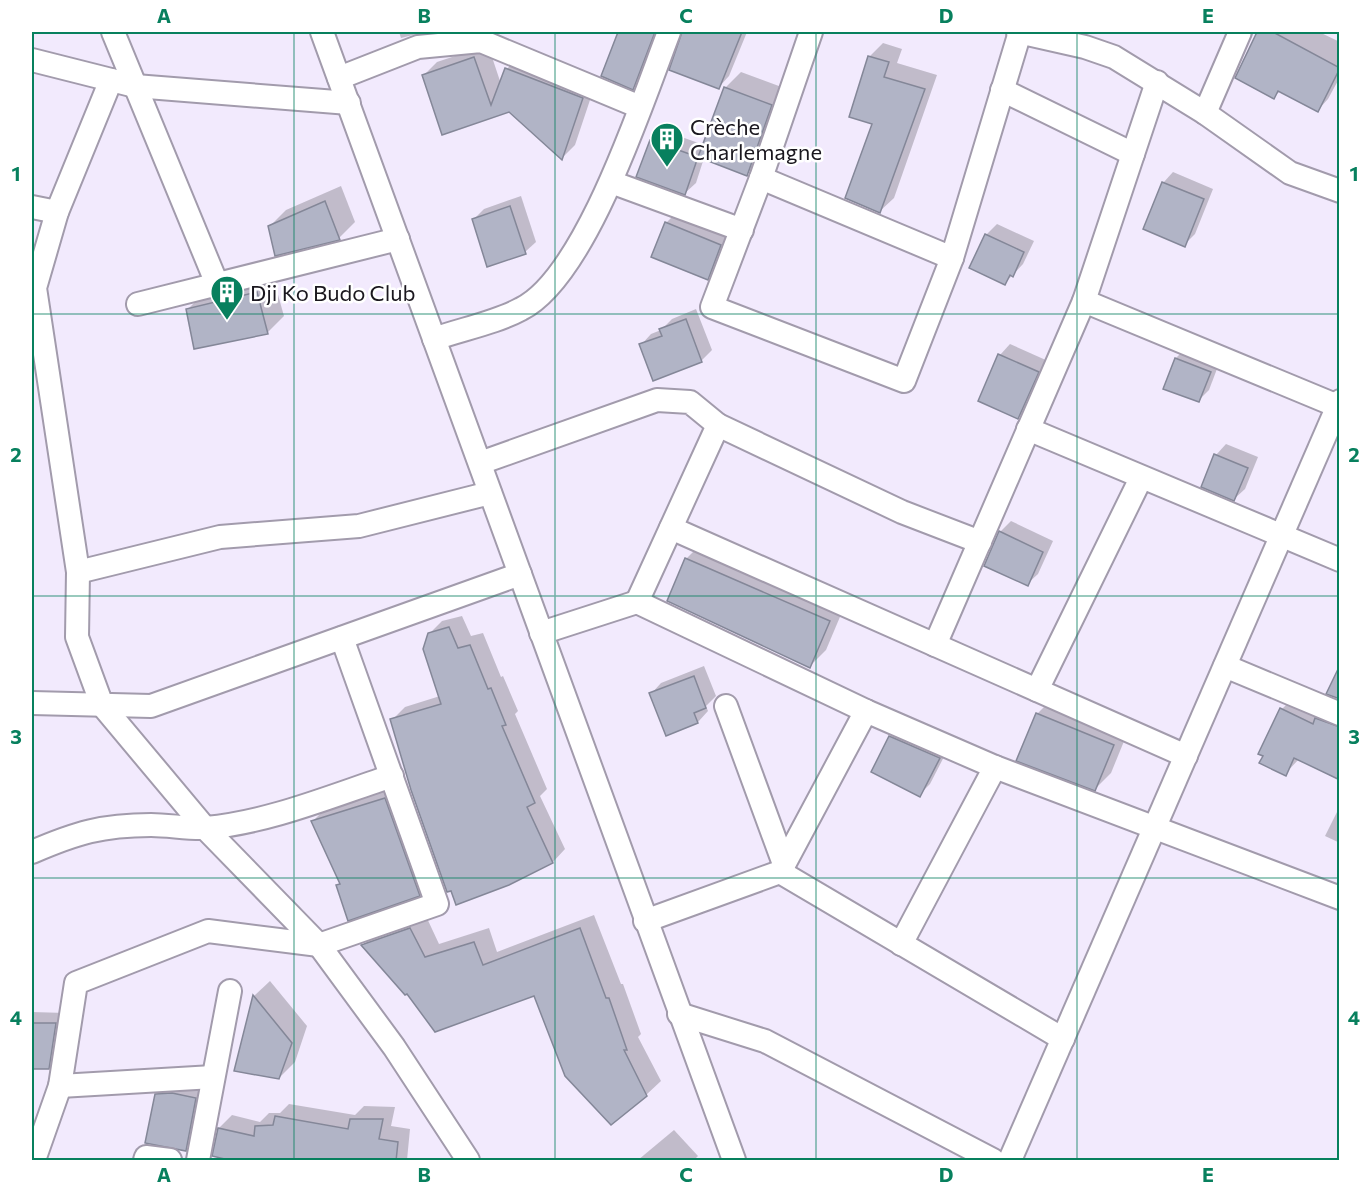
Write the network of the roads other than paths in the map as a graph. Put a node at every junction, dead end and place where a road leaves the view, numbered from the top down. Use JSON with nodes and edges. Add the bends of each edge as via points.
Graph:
{"nodes":[{"id":1,"x":113,"y":32,"type":"edge"},
{"id":2,"x":322,"y":32,"type":"edge"},
{"id":3,"x":669,"y":32,"type":"edge"},
{"id":4,"x":811,"y":32,"type":"edge"},
{"id":5,"x":1019,"y":32,"type":"edge"},
{"id":6,"x":1240,"y":32,"type":"edge"},
{"id":7,"x":32,"y":60,"type":"edge"},
{"id":8,"x":339,"y":78,"type":"junction"},
{"id":9,"x":111,"y":80,"type":"junction"},
{"id":10,"x":1157,"y":82,"type":"junction"},
{"id":11,"x":135,"y":86,"type":"junction"},
{"id":12,"x":1002,"y":90,"type":"junction"},
{"id":13,"x":349,"y":104,"type":"junction"},
{"id":14,"x":640,"y":107,"type":"junction"},
{"id":15,"x":1205,"y":113,"type":"junction"},
{"id":16,"x":1133,"y":154,"type":"junction"},
{"id":17,"x":761,"y":177,"type":"junction"},
{"id":18,"x":611,"y":182,"type":"junction"},
{"id":19,"x":1340,"y":191,"type":"edge"},
{"id":20,"x":32,"y":207,"type":"edge"},
{"id":21,"x":57,"y":212,"type":"junction"},
{"id":22,"x":742,"y":230,"type":"junction"},
{"id":23,"x":398,"y":239,"type":"junction"},
{"id":24,"x":952,"y":258,"type":"junction"},
{"id":25,"x":217,"y":284,"type":"junction"},
{"id":26,"x":1084,"y":301,"type":"junction"},
{"id":27,"x":138,"y":304,"type":"dead end"},
{"id":28,"x":435,"y":339,"type":"junction"},
{"id":29,"x":1339,"y":405,"type":"edge"},
{"id":30,"x":718,"y":425,"type":"junction"},
{"id":31,"x":1028,"y":429,"type":"junction"},
{"id":32,"x":480,"y":463,"type":"junction"},
{"id":33,"x":1141,"y":478,"type":"junction"},
{"id":34,"x":490,"y":493,"type":"junction"},
{"id":35,"x":671,"y":528,"type":"junction"},
{"id":36,"x":1282,"y":536,"type":"junction"},
{"id":37,"x":980,"y":542,"type":"junction"},
{"id":38,"x":1340,"y":560,"type":"edge"},
{"id":39,"x":78,"y":572,"type":"junction"},
{"id":40,"x":520,"y":574,"type":"junction"},
{"id":41,"x":637,"y":602,"type":"junction"},
{"id":42,"x":541,"y":633,"type":"junction"},
{"id":43,"x":342,"y":638,"type":"junction"},
{"id":44,"x":935,"y":645,"type":"junction"},
{"id":45,"x":1225,"y":666,"type":"junction"},
{"id":46,"x":1037,"y":690,"type":"junction"},
{"id":47,"x":32,"y":702,"type":"edge"},
{"id":48,"x":102,"y":705,"type":"junction"},
{"id":49,"x":726,"y":706,"type":"dead end"},
{"id":50,"x":866,"y":711,"type":"junction"},
{"id":51,"x":1340,"y":714,"type":"edge"},
{"id":52,"x":1186,"y":756,"type":"junction"},
{"id":53,"x":994,"y":767,"type":"junction"},
{"id":54,"x":392,"y":776,"type":"junction"},
{"id":55,"x":205,"y":828,"type":"junction"},
{"id":56,"x":1154,"y":828,"type":"junction"},
{"id":57,"x":32,"y":852,"type":"edge"},
{"id":58,"x":782,"y":868,"type":"junction"},
{"id":59,"x":1340,"y":898,"type":"edge"},
{"id":60,"x":645,"y":921,"type":"junction"},
{"id":61,"x":901,"y":944,"type":"junction"},
{"id":62,"x":319,"y":945,"type":"junction"},
{"id":63,"x":230,"y":991,"type":"dead end"},
{"id":64,"x":679,"y":1014,"type":"junction"},
{"id":65,"x":1063,"y":1039,"type":"junction"},
{"id":66,"x":213,"y":1077,"type":"junction"},
{"id":67,"x":60,"y":1086,"type":"junction"},
{"id":68,"x":38,"y":1131,"type":"edge"},
{"id":69,"x":34,"y":1161,"type":"edge"},
{"id":70,"x":145,"y":1161,"type":"edge"},
{"id":71,"x":170,"y":1161,"type":"edge"},
{"id":72,"x":198,"y":1161,"type":"edge"},
{"id":73,"x":468,"y":1161,"type":"edge"},
{"id":74,"x":734,"y":1161,"type":"edge"},
{"id":75,"x":993,"y":1161,"type":"edge"},
{"id":76,"x":1010,"y":1161,"type":"edge"}],
"edges":[{"from":1,"to":11,"type":"street"},
{"from":2,"to":8,"type":"street"},
{"from":3,"to":14,"type":"street"},
{"from":4,"to":17,"type":"street"},
{"from":5,"to":10,"type":"street","via":[[1114,57]]},
{"from":5,"to":12,"type":"street"},
{"from":6,"to":15,"type":"street"},
{"from":7,"to":9,"type":"street"},
{"from":8,"to":13,"type":"street"},
{"from":8,"to":14,"type":"street","via":[[418,47],[481,41]]},
{"from":9,"to":11,"type":"street"},
{"from":9,"to":21,"type":"street"},
{"from":10,"to":15,"type":"street"},
{"from":10,"to":16,"type":"street"},
{"from":11,"to":13,"type":"street"},
{"from":11,"to":25,"type":"street"},
{"from":12,"to":16,"type":"street"},
{"from":12,"to":24,"type":"street"},
{"from":13,"to":23,"type":"street"},
{"from":14,"to":18,"type":"street"},
{"from":15,"to":19,"type":"street","via":[[1290,173]]},
{"from":16,"to":26,"type":"street"},
{"from":17,"to":22,"type":"street"},
{"from":17,"to":24,"type":"street"},
{"from":18,"to":22,"type":"street"},
{"from":18,"to":28,"type":"street","via":[[573,254],[549,288],[522,309]]},
{"from":20,"to":21,"type":"street"},
{"from":21,"to":39,"type":"street","via":[[35,288]]},
{"from":22,"to":24,"type":"street","via":[[712,307],[904,381]]},
{"from":23,"to":25,"type":"street"},
{"from":23,"to":28,"type":"street"},
{"from":25,"to":27,"type":"street"},
{"from":26,"to":29,"type":"street"},
{"from":26,"to":31,"type":"street"},
{"from":28,"to":32,"type":"street"},
{"from":29,"to":36,"type":"street"},
{"from":30,"to":32,"type":"street","via":[[690,402],[657,400]]},
{"from":30,"to":35,"type":"street"},
{"from":30,"to":37,"type":"street","via":[[902,512]]},
{"from":31,"to":33,"type":"street"},
{"from":31,"to":37,"type":"street"},
{"from":32,"to":34,"type":"street"},
{"from":33,"to":36,"type":"street"},
{"from":33,"to":46,"type":"street"},
{"from":34,"to":39,"type":"street","via":[[359,526],[220,537]]},
{"from":34,"to":40,"type":"street"},
{"from":35,"to":41,"type":"street"},
{"from":35,"to":44,"type":"street"},
{"from":36,"to":38,"type":"street"},
{"from":36,"to":45,"type":"street"},
{"from":37,"to":44,"type":"street"},
{"from":39,"to":48,"type":"street","via":[[77,637]]},
{"from":40,"to":42,"type":"street"},
{"from":40,"to":43,"type":"street"},
{"from":41,"to":42,"type":"street"},
{"from":41,"to":50,"type":"street"},
{"from":42,"to":60,"type":"street"},
{"from":43,"to":48,"type":"street","via":[[150,706]]},
{"from":43,"to":54,"type":"street"},
{"from":44,"to":46,"type":"street"},
{"from":45,"to":51,"type":"street"},
{"from":45,"to":52,"type":"street"},
{"from":46,"to":52,"type":"street"},
{"from":47,"to":48,"type":"street"},
{"from":48,"to":55,"type":"street"},
{"from":49,"to":58,"type":"street"},
{"from":50,"to":53,"type":"street"},
{"from":50,"to":58,"type":"street"},
{"from":52,"to":56,"type":"street"},
{"from":53,"to":56,"type":"street"},
{"from":53,"to":61,"type":"street"},
{"from":54,"to":55,"type":"street","via":[[275,815]]},
{"from":54,"to":62,"type":"street","via":[[437,904]]},
{"from":55,"to":57,"type":"street","via":[[107,827],[78,833]]},
{"from":55,"to":62,"type":"street"},
{"from":56,"to":59,"type":"street"},
{"from":56,"to":65,"type":"street"},
{"from":58,"to":60,"type":"street"},
{"from":58,"to":61,"type":"street"},
{"from":60,"to":64,"type":"street"},
{"from":61,"to":65,"type":"street"},
{"from":62,"to":67,"type":"street","via":[[208,931],[76,983]]},
{"from":62,"to":73,"type":"street","via":[[394,1047]]},
{"from":63,"to":66,"type":"street"},
{"from":64,"to":74,"type":"street"},
{"from":64,"to":75,"type":"street","via":[[765,1041]]},
{"from":65,"to":76,"type":"street"},
{"from":66,"to":67,"type":"street"},
{"from":66,"to":72,"type":"street"},
{"from":67,"to":68,"type":"street"},
{"from":68,"to":69,"type":"street"},
{"from":70,"to":71,"type":"street","via":[[146,1157]]}]}
